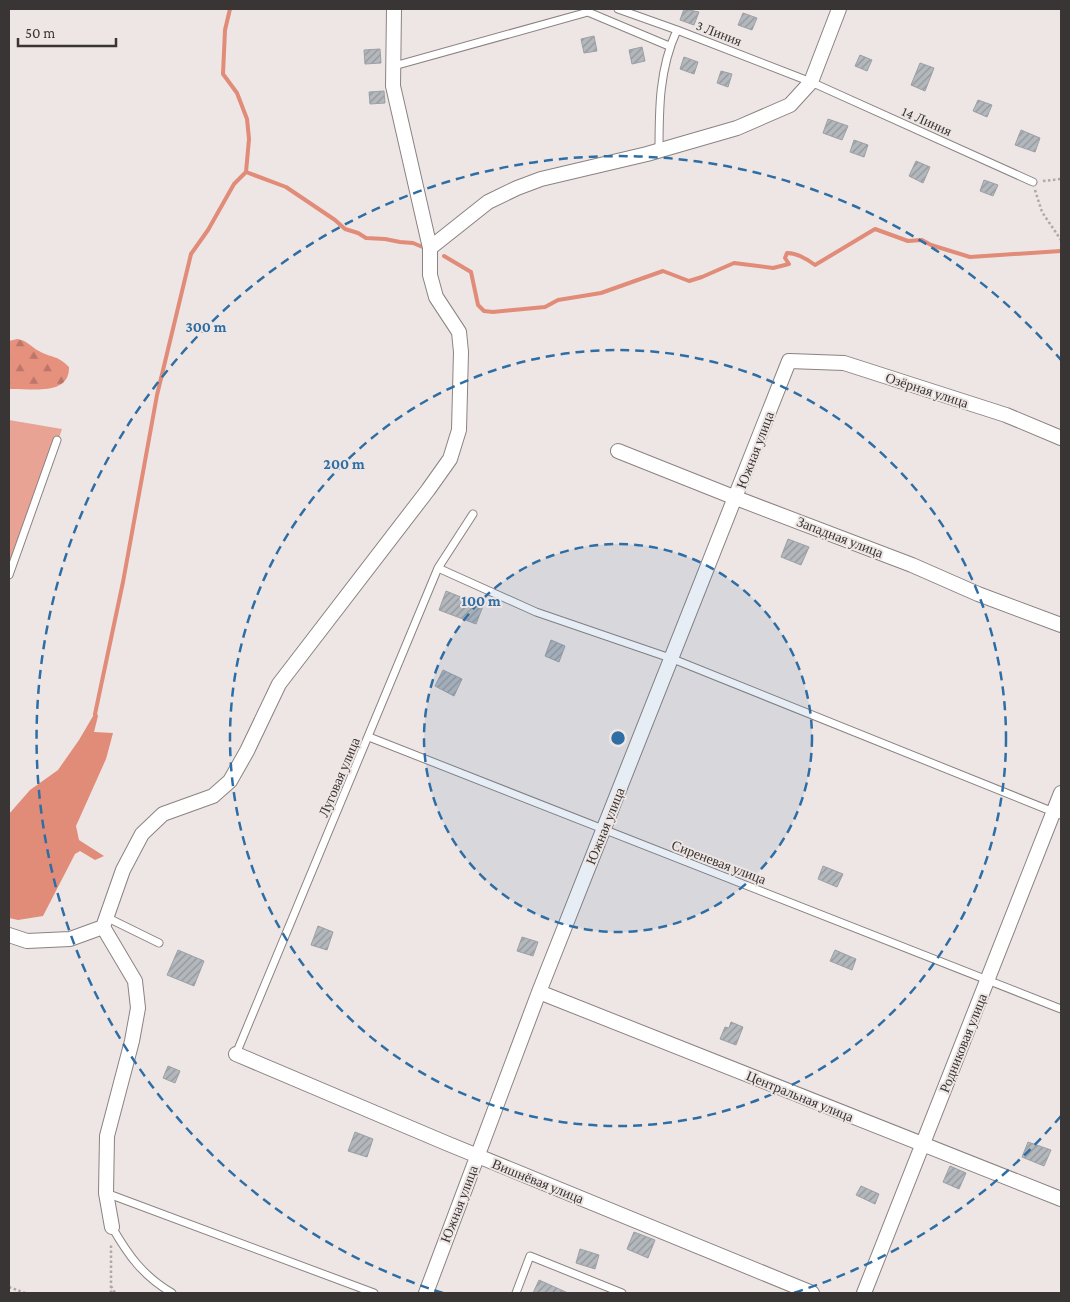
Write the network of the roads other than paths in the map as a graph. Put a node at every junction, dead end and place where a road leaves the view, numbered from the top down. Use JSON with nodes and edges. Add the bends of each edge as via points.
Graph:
{"nodes":[{"id":1,"x":394,"y":9,"type":"edge"},
{"id":2,"x":618,"y":9,"type":"edge"},
{"id":3,"x":839,"y":9,"type":"edge"},
{"id":4,"x":676,"y":30,"type":"junction"},
{"id":5,"x":669,"y":46,"type":"junction"},
{"id":6,"x":394,"y":66,"type":"junction"},
{"id":7,"x":811,"y":82,"type":"junction"},
{"id":8,"x":658,"y":151,"type":"junction"},
{"id":9,"x":1033,"y":182,"type":"road end"},
{"id":10,"x":430,"y":248,"type":"junction"},
{"id":11,"x":789,"y":361,"type":"joint"},
{"id":12,"x":1061,"y":438,"type":"edge"},
{"id":13,"x":56,"y":440,"type":"dead end"},
{"id":14,"x":618,"y":451,"type":"dead end"},
{"id":15,"x":736,"y":498,"type":"junction"},
{"id":16,"x":473,"y":514,"type":"dead end"},
{"id":17,"x":438,"y":568,"type":"junction"},
{"id":18,"x":9,"y":575,"type":"edge"},
{"id":19,"x":1061,"y":625,"type":"edge"},
{"id":20,"x":673,"y":659,"type":"junction"},
{"id":21,"x":369,"y":737,"type":"junction"},
{"id":22,"x":1061,"y":793,"type":"edge"},
{"id":23,"x":1057,"y":813,"type":"edge"},
{"id":24,"x":603,"y":830,"type":"junction"},
{"id":25,"x":104,"y":922,"type":"junction"},
{"id":26,"x":9,"y":935,"type":"edge"},
{"id":27,"x":159,"y":943,"type":"dead end"},
{"id":28,"x":989,"y":980,"type":"junction"},
{"id":29,"x":539,"y":992,"type":"junction"},
{"id":30,"x":1061,"y":1009,"type":"edge"},
{"id":31,"x":236,"y":1054,"type":"joint"},
{"id":32,"x":923,"y":1145,"type":"junction"},
{"id":33,"x":478,"y":1156,"type":"junction"},
{"id":34,"x":106,"y":1193,"type":"junction"},
{"id":35,"x":1061,"y":1200,"type":"edge"},
{"id":36,"x":112,"y":1227,"type":"joint"},
{"id":37,"x":172,"y":1293,"type":"edge"},
{"id":38,"x":374,"y":1293,"type":"edge"},
{"id":39,"x":426,"y":1293,"type":"edge"},
{"id":40,"x":516,"y":1293,"type":"edge"},
{"id":41,"x":622,"y":1293,"type":"edge"},
{"id":42,"x":812,"y":1293,"type":"edge"},
{"id":43,"x":864,"y":1293,"type":"edge"}],
"edges":[{"from":1,"to":6,"type":"street"},
{"from":2,"to":4,"type":"lane","name":"3 Линия"},
{"from":3,"to":7,"type":"street"},
{"from":4,"to":5,"type":"lane"},
{"from":4,"to":7,"type":"lane","name":"3 Линия"},
{"from":5,"to":6,"type":"lane","via":[[588,12]]},
{"from":5,"to":8,"type":"lane","via":[[659,100]]},
{"from":6,"to":10,"type":"street","via":[[394,86]]},
{"from":7,"to":8,"type":"street","via":[[790,105],[737,128]]},
{"from":7,"to":9,"type":"lane","name":"14 Линия"},
{"from":8,"to":10,"type":"street","via":[[516,188],[488,202]]},
{"from":10,"to":25,"type":"street","via":[[430,275],[436,297],[459,332],[461,352],[459,430],[450,459],[279,684],[230,781],[213,796],[163,814],[142,834],[123,870]]},
{"from":11,"to":12,"type":"street","name":"Озёрная улица","via":[[844,363],[1006,415]]},
{"from":11,"to":15,"type":"street","name":"Южная улица"},
{"from":13,"to":18,"type":"lane"},
{"from":14,"to":15,"type":"street","name":"Западная улица"},
{"from":15,"to":19,"type":"street","name":"Западная улица","via":[[912,564],[978,594]]},
{"from":15,"to":20,"type":"street","name":"Южная улица"},
{"from":16,"to":17,"type":"lane","name":"Луговая улица"},
{"from":17,"to":20,"type":"lane","via":[[536,612]]},
{"from":17,"to":21,"type":"lane","name":"Луговая улица"},
{"from":20,"to":23,"type":"lane"},
{"from":20,"to":24,"type":"street","name":"Южная улица"},
{"from":21,"to":24,"type":"lane","name":"Сиреневая улица"},
{"from":21,"to":31,"type":"lane","name":"Луговая улица"},
{"from":22,"to":23,"type":"street","name":"Родниковая улица"},
{"from":23,"to":28,"type":"street","name":"Родниковая улица"},
{"from":24,"to":28,"type":"lane","name":"Сиреневая улица"},
{"from":24,"to":29,"type":"street","name":"Южная улица"},
{"from":25,"to":26,"type":"street","via":[[70,939],[27,941]]},
{"from":25,"to":27,"type":"lane"},
{"from":25,"to":34,"type":"street","via":[[135,981],[138,1008],[106,1136]]},
{"from":28,"to":30,"type":"lane","name":"Сиреневая улица"},
{"from":28,"to":32,"type":"street","name":"Родниковая улица"},
{"from":29,"to":32,"type":"street","name":"Центральная улица"},
{"from":29,"to":33,"type":"street","name":"Южная улица"},
{"from":31,"to":33,"type":"street","name":"Вишнёвая улица"},
{"from":32,"to":35,"type":"street","name":"Центральная улица"},
{"from":32,"to":43,"type":"street","name":"Родниковая улица"},
{"from":33,"to":39,"type":"street","name":"Южная улица"},
{"from":33,"to":42,"type":"street","name":"Вишнёвая улица"},
{"from":34,"to":36,"type":"street"},
{"from":34,"to":38,"type":"lane"},
{"from":36,"to":37,"type":"lane","via":[[129,1256],[157,1284]]},
{"from":40,"to":41,"type":"lane","via":[[530,1256]]}]}
